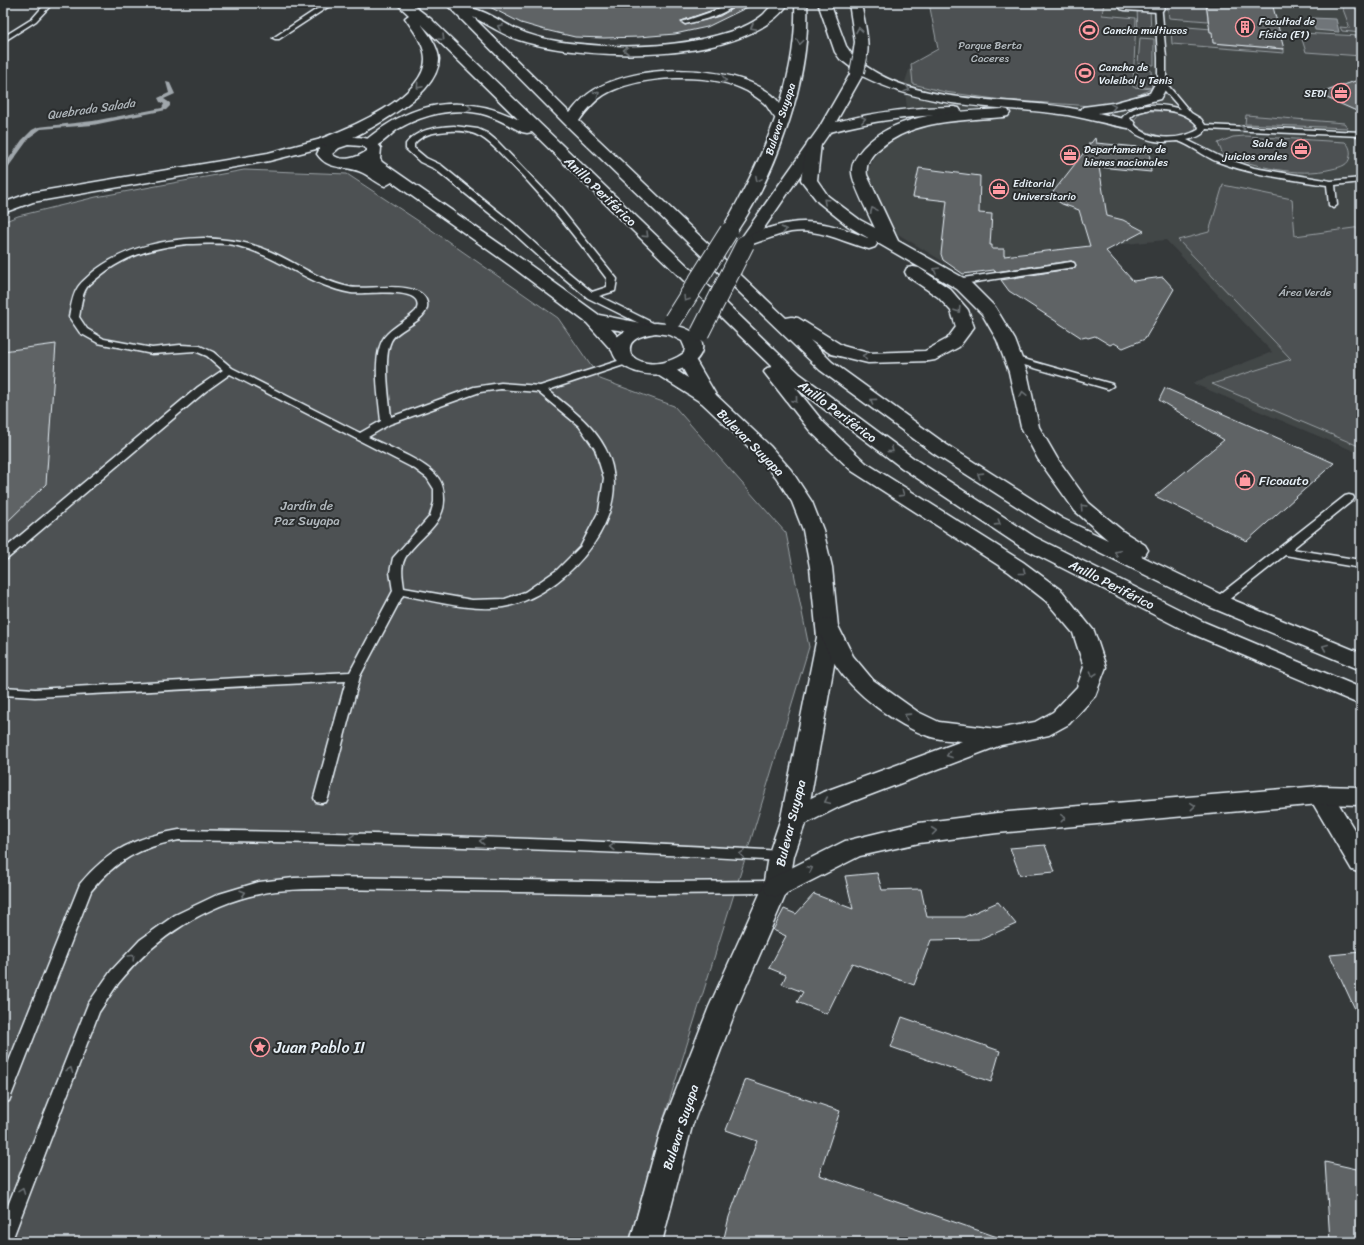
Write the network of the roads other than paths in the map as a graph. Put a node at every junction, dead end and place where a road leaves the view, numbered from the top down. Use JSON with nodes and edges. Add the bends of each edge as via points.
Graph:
{"nodes":[{"id":1,"x":50,"y":3,"type":"edge"},
{"id":2,"x":331,"y":3,"type":"edge"},
{"id":3,"x":402,"y":3,"type":"edge"},
{"id":4,"x":733,"y":3,"type":"edge"},
{"id":5,"x":783,"y":3,"type":"edge"},
{"id":6,"x":801,"y":3,"type":"edge"},
{"id":7,"x":824,"y":3,"type":"edge"},
{"id":8,"x":854,"y":3,"type":"edge"},
{"id":9,"x":452,"y":4,"type":"edge"},
{"id":10,"x":1125,"y":6,"type":"dead end"},
{"id":11,"x":1158,"y":6,"type":"edge"},
{"id":12,"x":684,"y":22,"type":"dead end"},
{"id":13,"x":277,"y":38,"type":"dead end"},
{"id":14,"x":3,"y":40,"type":"edge"},
{"id":15,"x":1162,"y":83,"type":"junction"},
{"id":16,"x":1060,"y":111,"type":"junction"},
{"id":17,"x":1003,"y":113,"type":"junction"},
{"id":18,"x":1190,"y":114,"type":"junction"},
{"id":19,"x":782,"y":117,"type":"junction"},
{"id":20,"x":571,"y":122,"type":"junction"},
{"id":21,"x":1130,"y":127,"type":"junction"},
{"id":22,"x":1203,"y":127,"type":"junction"},
{"id":23,"x":1361,"y":134,"type":"edge"},
{"id":24,"x":819,"y":136,"type":"junction"},
{"id":25,"x":547,"y":139,"type":"junction"},
{"id":26,"x":1179,"y":140,"type":"junction"},
{"id":27,"x":332,"y":142,"type":"junction"},
{"id":28,"x":372,"y":149,"type":"junction"},
{"id":29,"x":309,"y":156,"type":"junction"},
{"id":30,"x":338,"y":162,"type":"junction"},
{"id":31,"x":1361,"y":180,"type":"edge"},
{"id":32,"x":1331,"y":183,"type":"junction"},
{"id":33,"x":1333,"y":205,"type":"dead end"},
{"id":34,"x":3,"y":208,"type":"edge"},
{"id":35,"x":746,"y":242,"type":"junction"},
{"id":36,"x":891,"y":244,"type":"junction"},
{"id":37,"x":517,"y":263,"type":"junction"},
{"id":38,"x":1070,"y":265,"type":"dead end"},
{"id":39,"x":956,"y":282,"type":"junction"},
{"id":40,"x":591,"y":296,"type":"junction"},
{"id":41,"x":752,"y":297,"type":"junction"},
{"id":42,"x":593,"y":319,"type":"junction"},
{"id":43,"x":738,"y":324,"type":"junction"},
{"id":44,"x":660,"y":327,"type":"junction"},
{"id":45,"x":694,"y":346,"type":"junction"},
{"id":46,"x":624,"y":355,"type":"junction"},
{"id":47,"x":1013,"y":359,"type":"junction"},
{"id":48,"x":659,"y":368,"type":"junction"},
{"id":49,"x":229,"y":370,"type":"junction"},
{"id":50,"x":1108,"y":386,"type":"dead end"},
{"id":51,"x":541,"y":389,"type":"junction"},
{"id":52,"x":709,"y":399,"type":"junction"},
{"id":53,"x":386,"y":422,"type":"junction"},
{"id":54,"x":361,"y":437,"type":"junction"},
{"id":55,"x":1348,"y":498,"type":"dead end"},
{"id":56,"x":1283,"y":551,"type":"junction"},
{"id":57,"x":3,"y":556,"type":"edge"},
{"id":58,"x":1361,"y":564,"type":"edge"},
{"id":59,"x":399,"y":590,"type":"junction"},
{"id":60,"x":1218,"y":602,"type":"junction"},
{"id":61,"x":827,"y":625,"type":"junction"},
{"id":62,"x":1361,"y":662,"type":"edge"},
{"id":63,"x":354,"y":676,"type":"junction"},
{"id":64,"x":3,"y":691,"type":"edge"},
{"id":65,"x":1361,"y":697,"type":"edge"},
{"id":66,"x":998,"y":737,"type":"junction"},
{"id":67,"x":1320,"y":795,"type":"junction"},
{"id":68,"x":1361,"y":796,"type":"edge"},
{"id":69,"x":321,"y":798,"type":"dead end"},
{"id":70,"x":794,"y":818,"type":"junction"},
{"id":71,"x":781,"y":856,"type":"junction"},
{"id":72,"x":1361,"y":863,"type":"edge"},
{"id":73,"x":776,"y":887,"type":"junction"},
{"id":74,"x":3,"y":1096,"type":"edge"},
{"id":75,"x":3,"y":1240,"type":"edge"},
{"id":76,"x":646,"y":1242,"type":"edge"}],
"edges":[{"from":1,"to":14,"type":"lane","via":[[34,20]]},
{"from":2,"to":13,"type":"lane"},
{"from":3,"to":25,"type":"main road","name":"Anillo Periférico","one_way":true,"via":[[426,22]]},
{"from":3,"to":27,"type":"main road","one_way":true,"via":[[429,48],[432,66],[427,77],[412,94],[387,114]]},
{"from":4,"to":12,"type":"lane","via":[[717,13]]},
{"from":5,"to":9,"type":"main road","one_way":true,"via":[[767,19],[751,29],[718,41],[648,50],[561,46],[526,38]]},
{"from":6,"to":19,"type":"main road","name":"Bulevar Suyapa","one_way":true,"via":[[801,38]]},
{"from":7,"to":16,"type":"main road","one_way":true,"via":[[844,55],[858,69],[884,82],[928,96]]},
{"from":24,"to":8,"type":"main road","one_way":true,"bridge":true,"via":[[857,72],[861,42]]},
{"from":9,"to":20,"type":"main road"},
{"from":10,"to":11,"type":"main road"},
{"from":11,"to":15,"type":"lane"},
{"from":16,"to":15,"type":"main road","one_way":true,"via":[[1101,110],[1129,105],[1155,96]]},
{"from":15,"to":18,"type":"lane"},
{"from":16,"to":21,"type":"main road"},
{"from":17,"to":21,"type":"main road"},
{"from":24,"to":17,"type":"main road","one_way":true,"via":[[866,118],[894,113],[928,110]]},
{"from":36,"to":17,"type":"main road","one_way":true,"via":[[859,173],[863,156],[878,141],[900,128],[929,121]]},
{"from":18,"to":21,"type":"lane","via":[[1163,108],[1144,108],[1130,113],[1126,118]]},
{"from":18,"to":22,"type":"lane","via":[[1199,120]]},
{"from":20,"to":19,"type":"main road","one_way":true,"via":[[589,99],[603,90],[644,78],[696,75],[735,82],[754,90],[768,99]]},
{"from":19,"to":44,"type":"main road","name":"Bulevar Suyapa","one_way":true,"bridge":true,"via":[[764,167],[729,231]]},
{"from":20,"to":41,"type":"main road"},
{"from":21,"to":26,"type":"lane","via":[[1154,138]]},
{"from":22,"to":23,"type":"lane","one_way":true},
{"from":22,"to":26,"type":"lane","via":[[1197,135]]},
{"from":24,"to":35,"type":"main road"},
{"from":36,"to":24,"type":"main road","one_way":true,"via":[[854,223],[823,199],[809,180]]},
{"from":28,"to":25,"type":"main road","one_way":true,"via":[[383,132],[415,115],[462,108],[478,109],[501,116]]},
{"from":25,"to":43,"type":"main road","name":"Anillo Periférico","one_way":true},
{"from":26,"to":32,"type":"lane","via":[[1218,159],[1253,170]]},
{"from":27,"to":28,"type":"main road","via":[[356,141]]},
{"from":27,"to":29,"type":"main road"},
{"from":27,"to":30,"type":"main road","via":[[324,154],[326,158]]},
{"from":28,"to":30,"type":"main road","via":[[362,160]]},
{"from":28,"to":37,"type":"main road","via":[[373,159],[377,165]]},
{"from":29,"to":30,"type":"main road"},
{"from":29,"to":34,"type":"main road","via":[[238,163],[30,198]]},
{"from":30,"to":37,"type":"main road","via":[[367,169],[500,261]]},
{"from":31,"to":32,"type":"lane"},
{"from":32,"to":33,"type":"lane"},
{"from":35,"to":41,"type":"main road","one_way":true,"via":[[796,227],[821,228],[842,233],[874,246],[944,293],[959,310],[965,327],[953,343],[929,356],[868,358],[837,350]]},
{"from":35,"to":45,"type":"main road","bridge":true},
{"from":39,"to":36,"type":"main road","one_way":true},
{"from":37,"to":42,"type":"main road"},
{"from":38,"to":39,"type":"lane"},
{"from":39,"to":47,"type":"main road","via":[[963,285],[989,311],[1006,340]]},
{"from":40,"to":40,"type":"lane","via":[[512,227],[438,167],[423,160],[410,149],[415,136],[447,128],[460,128],[480,133],[493,142],[531,178],[612,279],[612,289]]},
{"from":40,"to":44,"type":"lane"},
{"from":60,"to":41,"type":"main road","one_way":true,"via":[[1056,523],[940,449],[826,366]]},
{"from":42,"to":44,"type":"main road","name":"Bulevar Suyapa"},
{"from":42,"to":46,"type":"main road"},
{"from":43,"to":65,"type":"main road","name":"Anillo Periférico","one_way":true,"via":[[794,378],[909,464],[1028,542],[1196,627]]},
{"from":43,"to":66,"type":"main road","one_way":true,"via":[[817,427],[859,467],[1016,567],[1054,596],[1083,631],[1095,667],[1087,690],[1061,718],[1041,729]]},
{"from":44,"to":45,"type":"main road","name":"Bulevar Suyapa","via":[[685,335]]},
{"from":44,"to":46,"type":"main road","via":[[627,337],[622,343]]},
{"from":45,"to":48,"type":"main road","via":[[680,364]]},
{"from":45,"to":52,"type":"main road","name":"Bulevar Suyapa"},
{"from":46,"to":48,"type":"main road","via":[[647,368]]},
{"from":46,"to":51,"type":"lane"},
{"from":47,"to":50,"type":"lane"},
{"from":60,"to":47,"type":"main road","one_way":true,"via":[[1117,537],[1082,507],[1048,459],[1030,427]]},
{"from":48,"to":52,"type":"main road","name":"Bulevar Suyapa"},
{"from":49,"to":53,"type":"lane","via":[[210,354],[197,348],[152,351],[101,341],[83,331],[74,317],[82,288],[118,259],[139,250],[162,244],[208,241],[240,243],[337,287],[352,291],[409,292],[422,302],[422,308],[418,315],[394,331],[386,341],[383,353]]},
{"from":49,"to":54,"type":"lane"},
{"from":49,"to":57,"type":"lane","via":[[202,389]]},
{"from":51,"to":53,"type":"lane","via":[[501,386],[478,389]]},
{"from":51,"to":59,"type":"lane","via":[[583,424],[600,449],[609,478],[605,511],[586,548],[555,578],[528,595],[506,603],[472,604]]},
{"from":52,"to":61,"type":"main road","name":"Bulevar Suyapa","via":[[768,456],[784,474],[802,502],[813,530],[822,566]]},
{"from":53,"to":54,"type":"lane"},
{"from":54,"to":59,"type":"lane","via":[[419,467],[431,476],[439,488],[436,517],[399,558],[396,572]]},
{"from":55,"to":56,"type":"lane"},
{"from":56,"to":58,"type":"lane"},
{"from":56,"to":60,"type":"lane"},
{"from":59,"to":63,"type":"lane"},
{"from":62,"to":60,"type":"main road","one_way":true},
{"from":66,"to":61,"type":"main road","one_way":true,"via":[[935,730],[910,718],[866,686],[844,660]]},
{"from":61,"to":70,"type":"main road","name":"Bulevar Suyapa","via":[[828,637]]},
{"from":63,"to":64,"type":"lane","via":[[35,693]]},
{"from":63,"to":69,"type":"lane"},
{"from":66,"to":70,"type":"main road","one_way":true,"via":[[832,799]]},
{"from":67,"to":68,"type":"main road"},
{"from":67,"to":72,"type":"main road"},
{"from":73,"to":67,"type":"main road","one_way":true,"via":[[854,848],[919,833],[997,823]]},
{"from":70,"to":71,"type":"main road","name":"Bulevar Suyapa"},
{"from":71,"to":73,"type":"main road","name":"Bulevar Suyapa"},
{"from":71,"to":74,"type":"lane","one_way":true,"via":[[668,849],[345,837],[179,835],[142,843],[109,862],[85,888]]},
{"from":75,"to":73,"type":"lane","one_way":true,"via":[[93,1010],[116,974],[145,944],[180,919],[219,900],[259,888],[329,883],[659,888]]},
{"from":73,"to":76,"type":"main road","name":"Bulevar Suyapa","via":[[723,1007],[677,1126]]}]}
